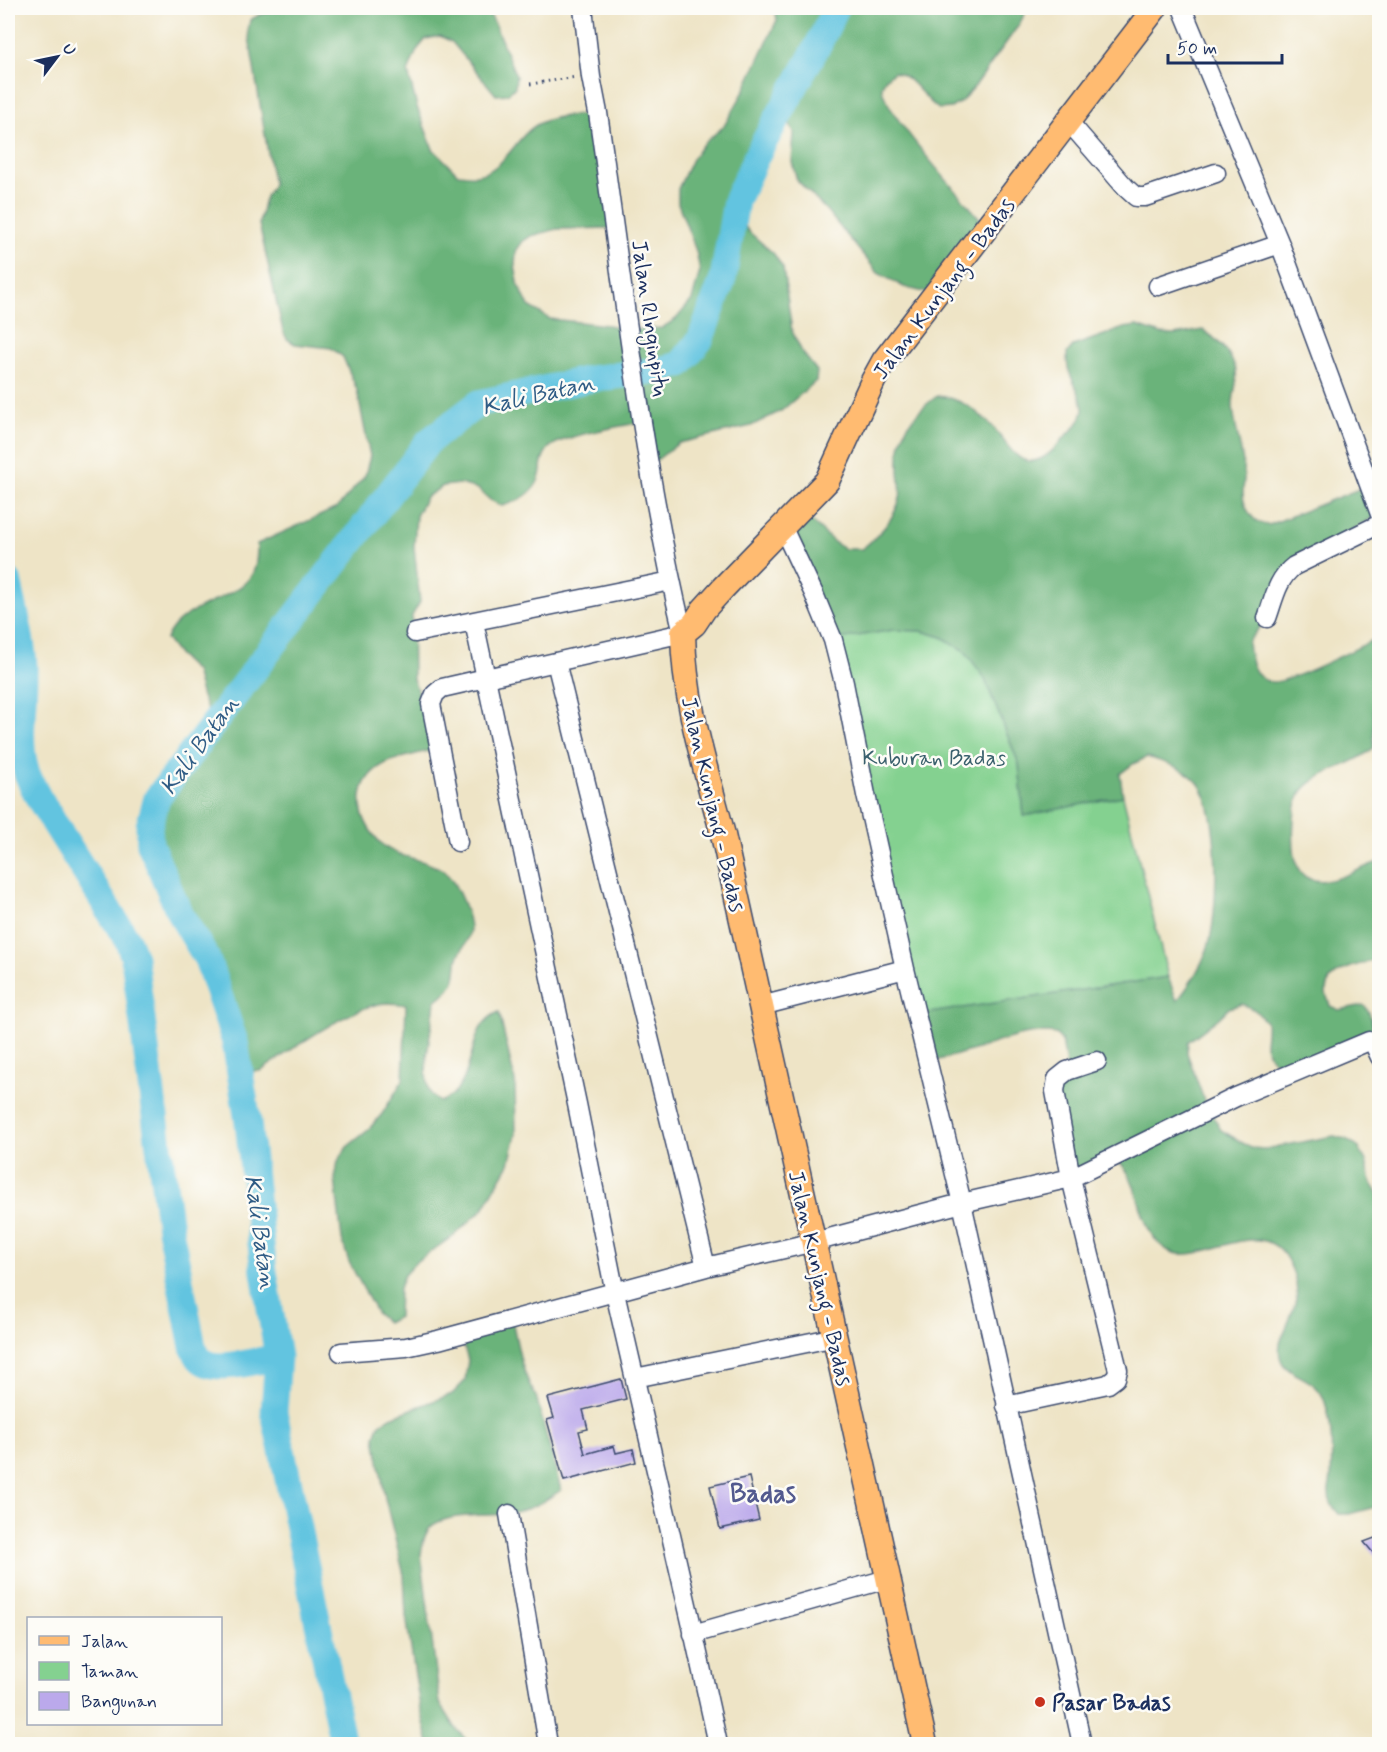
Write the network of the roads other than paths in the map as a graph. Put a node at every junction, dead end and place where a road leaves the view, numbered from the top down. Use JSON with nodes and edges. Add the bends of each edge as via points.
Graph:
{"nodes":[{"id":1,"x":584,"y":8,"type":"edge"},
{"id":2,"x":1155,"y":8,"type":"edge"},
{"id":3,"x":1182,"y":8,"type":"edge"},
{"id":4,"x":1068,"y":121,"type":"junction"},
{"id":5,"x":1216,"y":173,"type":"dead end"},
{"id":6,"x":1280,"y":244,"type":"junction"},
{"id":7,"x":1158,"y":286,"type":"dead end"},
{"id":8,"x":1380,"y":514,"type":"edge"},
{"id":9,"x":1380,"y":524,"type":"edge"},
{"id":10,"x":782,"y":526,"type":"junction"},
{"id":11,"x":671,"y":581,"type":"junction"},
{"id":12,"x":1267,"y":618,"type":"dead end"},
{"id":13,"x":474,"y":622,"type":"junction"},
{"id":14,"x":415,"y":633,"type":"dead end"},
{"id":15,"x":682,"y":633,"type":"junction"},
{"id":16,"x":556,"y":662,"type":"junction"},
{"id":17,"x":486,"y":678,"type":"junction"},
{"id":18,"x":458,"y":842,"type":"dead end"},
{"id":19,"x":905,"y":969,"type":"junction"},
{"id":20,"x":761,"y":1006,"type":"junction"},
{"id":21,"x":1380,"y":1057,"type":"edge"},
{"id":22,"x":1097,"y":1061,"type":"dead end"},
{"id":23,"x":1071,"y":1178,"type":"junction"},
{"id":24,"x":962,"y":1203,"type":"junction"},
{"id":25,"x":814,"y":1242,"type":"junction"},
{"id":26,"x":706,"y":1267,"type":"junction"},
{"id":27,"x":615,"y":1293,"type":"junction"},
{"id":28,"x":836,"y":1337,"type":"junction"},
{"id":29,"x":341,"y":1352,"type":"dead end"},
{"id":30,"x":635,"y":1378,"type":"junction"},
{"id":31,"x":1006,"y":1406,"type":"junction"},
{"id":32,"x":509,"y":1514,"type":"dead end"},
{"id":33,"x":887,"y":1579,"type":"junction"},
{"id":34,"x":693,"y":1634,"type":"junction"},
{"id":35,"x":548,"y":1744,"type":"edge"},
{"id":36,"x":718,"y":1744,"type":"edge"},
{"id":37,"x":925,"y":1744,"type":"edge"},
{"id":38,"x":1082,"y":1744,"type":"edge"}],
"edges":[{"from":1,"to":11,"type":"street","name":"Jalan RInginpitu","via":[[642,422]]},
{"from":2,"to":4,"type":"main road","name":"Jalan Kunjang - Badas"},
{"from":3,"to":6,"type":"street"},
{"from":4,"to":5,"type":"street","via":[[1136,197]]},
{"from":4,"to":10,"type":"main road","name":"Jalan Kunjang - Badas","via":[[884,361],[827,481]]},
{"from":6,"to":7,"type":"street"},
{"from":6,"to":8,"type":"street"},
{"from":9,"to":12,"type":"street","via":[[1285,572]]},
{"from":10,"to":15,"type":"main road","name":"Jalan Kunjang - Badas"},
{"from":10,"to":19,"type":"street","via":[[833,640]]},
{"from":11,"to":13,"type":"street"},
{"from":11,"to":15,"type":"street","name":"Jalan RInginpitu"},
{"from":13,"to":14,"type":"street"},
{"from":13,"to":17,"type":"street"},
{"from":15,"to":16,"type":"street"},
{"from":15,"to":20,"type":"main road","name":"Jalan Kunjang - Badas","via":[[690,709]]},
{"from":16,"to":17,"type":"street"},
{"from":16,"to":26,"type":"street"},
{"from":17,"to":18,"type":"street","via":[[441,688],[431,704]]},
{"from":17,"to":27,"type":"street"},
{"from":19,"to":20,"type":"street"},
{"from":19,"to":24,"type":"street"},
{"from":20,"to":25,"type":"main road","name":"Jalan Kunjang - Badas"},
{"from":21,"to":23,"type":"street","via":[[1369,1041],[1236,1097]]},
{"from":22,"to":23,"type":"street","via":[[1057,1079],[1055,1091]]},
{"from":23,"to":24,"type":"street"},
{"from":23,"to":31,"type":"street","via":[[1118,1370],[1116,1378],[1108,1384]]},
{"from":24,"to":25,"type":"street"},
{"from":24,"to":31,"type":"street"},
{"from":25,"to":26,"type":"street"},
{"from":25,"to":28,"type":"main road","name":"Jalan Kunjang - Badas"},
{"from":26,"to":27,"type":"street"},
{"from":27,"to":29,"type":"street","via":[[416,1345]]},
{"from":27,"to":30,"type":"street"},
{"from":28,"to":30,"type":"street"},
{"from":28,"to":33,"type":"main road","name":"Jalan Kunjang - Badas"},
{"from":30,"to":34,"type":"street"},
{"from":31,"to":38,"type":"street"},
{"from":32,"to":35,"type":"street"},
{"from":33,"to":34,"type":"street"},
{"from":33,"to":37,"type":"main road","name":"Jalan Kunjang - Badas"},
{"from":34,"to":36,"type":"street"}]}
